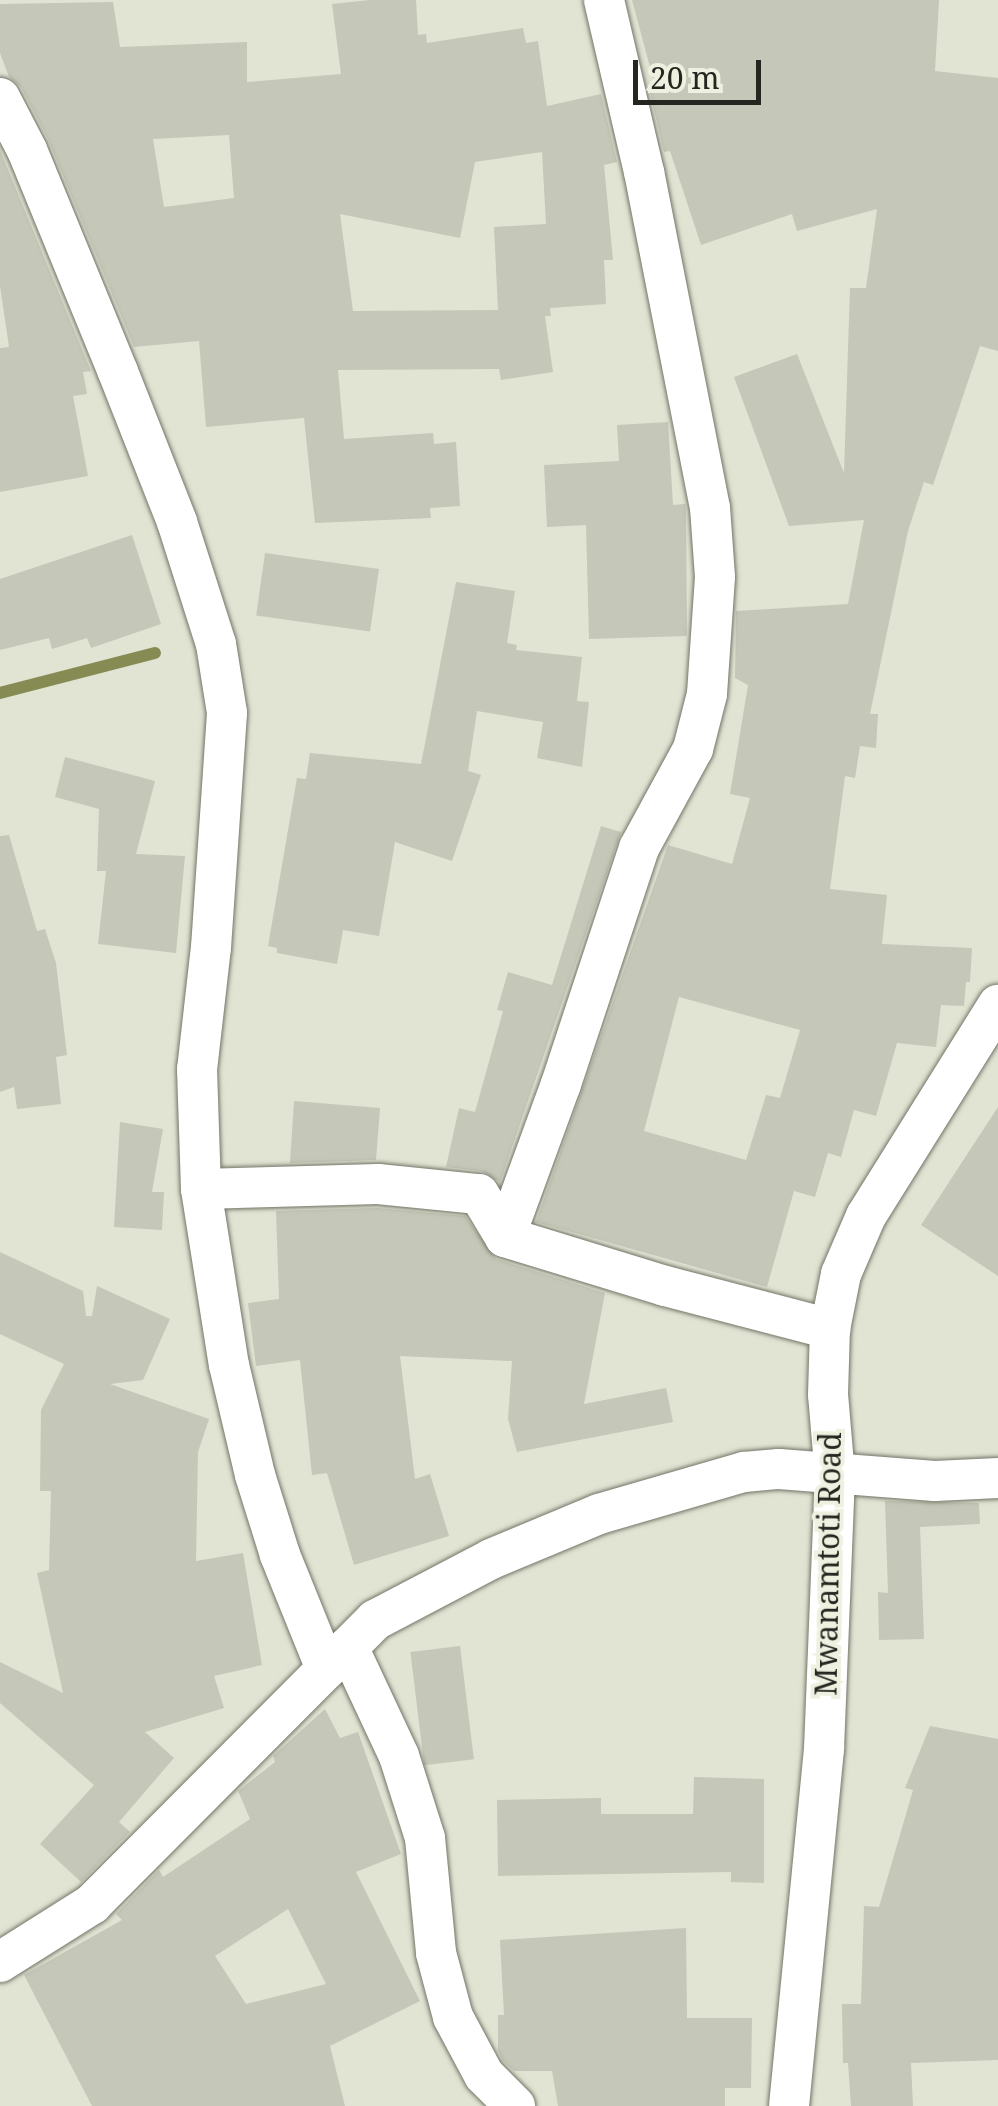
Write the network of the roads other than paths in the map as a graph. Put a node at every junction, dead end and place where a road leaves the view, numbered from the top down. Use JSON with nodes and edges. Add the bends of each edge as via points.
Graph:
{"nodes":[{"id":1,"x":604,"y":0,"type":"edge"},
{"id":2,"x":0,"y":98,"type":"edge"},
{"id":3,"x":998,"y":1005,"type":"edge"},
{"id":4,"x":202,"y":1189,"type":"junction"},
{"id":5,"x":505,"y":1237,"type":"junction"},
{"id":6,"x":830,"y":1329,"type":"junction"},
{"id":7,"x":835,"y":1476,"type":"junction"},
{"id":8,"x":998,"y":1478,"type":"edge"},
{"id":9,"x":337,"y":1658,"type":"junction"},
{"id":10,"x":0,"y":1962,"type":"edge"},
{"id":11,"x":515,"y":2106,"type":"edge"},
{"id":12,"x":789,"y":2106,"type":"edge"}],
"edges":[{"from":1,"to":5,"type":"street","via":[[710,508],[714,577],[707,694],[693,749],[639,848]]},
{"from":2,"to":4,"type":"street","via":[[118,372],[216,644],[228,713],[197,1069]]},
{"from":3,"to":6,"type":"street","name":"Mwanamtoti Road","via":[[866,1216],[841,1274]]},
{"from":4,"to":5,"type":"street","via":[[378,1184],[478,1194]]},
{"from":4,"to":9,"type":"street","via":[[229,1365],[255,1475],[280,1555]]},
{"from":5,"to":6,"type":"street"},
{"from":6,"to":7,"type":"street","name":"Mwanamtoti Road"},
{"from":7,"to":8,"type":"street"},
{"from":7,"to":9,"type":"street","via":[[744,1472],[600,1514],[412,1599],[375,1620]]},
{"from":7,"to":12,"type":"street","name":"Mwanamtoti Road","via":[[824,1749]]},
{"from":9,"to":10,"type":"street","via":[[92,1904]]},
{"from":9,"to":11,"type":"street","via":[[399,1756],[425,1838],[436,1953],[453,2017],[484,2075]]}]}
